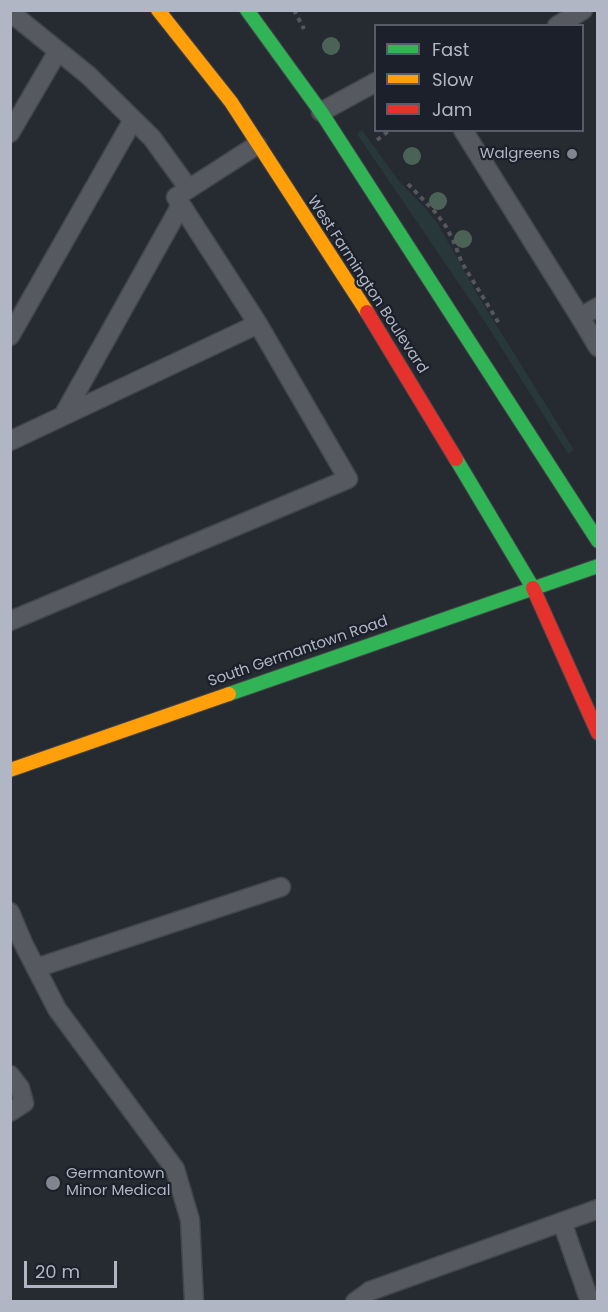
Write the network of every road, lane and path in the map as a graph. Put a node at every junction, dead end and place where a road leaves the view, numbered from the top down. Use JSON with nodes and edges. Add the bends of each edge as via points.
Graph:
{"nodes":[{"id":1,"x":158,"y":10,"type":"edge"},
{"id":2,"x":247,"y":10,"type":"edge"},
{"id":3,"x":583,"y":10,"type":"edge"},
{"id":4,"x":10,"y":12,"type":"edge"},
{"id":5,"x":560,"y":24,"type":"edge"},
{"id":6,"x":58,"y":51,"type":"junction"},
{"id":7,"x":374,"y":83,"type":"edge"},
{"id":8,"x":321,"y":112,"type":"junction"},
{"id":9,"x":133,"y":120,"type":"junction"},
{"id":10,"x":387,"y":132,"type":"edge"},
{"id":11,"x":464,"y":132,"type":"edge"},
{"id":12,"x":10,"y":133,"type":"edge"},
{"id":13,"x":376,"y":140,"type":"dead end"},
{"id":14,"x":257,"y":145,"type":"junction"},
{"id":15,"x":185,"y":197,"type":"junction"},
{"id":16,"x":597,"y":307,"type":"edge"},
{"id":17,"x":580,"y":317,"type":"junction"},
{"id":18,"x":258,"y":324,"type":"junction"},
{"id":19,"x":10,"y":336,"type":"edge"},
{"id":20,"x":597,"y":347,"type":"edge"},
{"id":21,"x":63,"y":416,"type":"junction"},
{"id":22,"x":10,"y":441,"type":"edge"},
{"id":23,"x":597,"y":541,"type":"edge"},
{"id":24,"x":597,"y":566,"type":"edge"},
{"id":25,"x":533,"y":588,"type":"junction"},
{"id":26,"x":10,"y":621,"type":"edge"},
{"id":27,"x":597,"y":733,"type":"edge"},
{"id":28,"x":10,"y":770,"type":"edge"},
{"id":29,"x":281,"y":887,"type":"dead end"},
{"id":30,"x":10,"y":912,"type":"edge"},
{"id":31,"x":36,"y":968,"type":"junction"},
{"id":32,"x":10,"y":1075,"type":"edge"},
{"id":33,"x":10,"y":1112,"type":"edge"},
{"id":34,"x":597,"y":1209,"type":"edge"},
{"id":35,"x":562,"y":1222,"type":"junction"},
{"id":36,"x":195,"y":1301,"type":"edge"},
{"id":37,"x":355,"y":1302,"type":"edge"},
{"id":38,"x":590,"y":1302,"type":"edge"}],
"edges":[{"from":1,"to":14,"type":"main road","name":"West Farmington Boulevard","via":[[231,102]]},
{"from":2,"to":8,"type":"main road"},
{"from":3,"to":5,"type":"lane"},
{"from":4,"to":6,"type":"lane"},
{"from":6,"to":9,"type":"lane"},
{"from":6,"to":12,"type":"lane"},
{"from":7,"to":8,"type":"lane"},
{"from":8,"to":23,"type":"main road"},
{"from":9,"to":15,"type":"lane","via":[[152,138]]},
{"from":9,"to":19,"type":"lane"},
{"from":10,"to":13,"type":"path"},
{"from":11,"to":17,"type":"lane"},
{"from":14,"to":15,"type":"lane"},
{"from":14,"to":25,"type":"main road","name":"West Farmington Boulevard","via":[[392,351]]},
{"from":15,"to":18,"type":"lane"},
{"from":15,"to":21,"type":"lane"},
{"from":16,"to":17,"type":"lane"},
{"from":17,"to":20,"type":"lane"},
{"from":18,"to":21,"type":"lane"},
{"from":18,"to":26,"type":"lane","via":[[348,479]]},
{"from":21,"to":22,"type":"lane"},
{"from":24,"to":25,"type":"main road","name":"South Germantown Road"},
{"from":25,"to":27,"type":"main road","name":"West Farmington Boulevard"},
{"from":25,"to":28,"type":"main road","name":"South Germantown Road"},
{"from":29,"to":31,"type":"lane"},
{"from":30,"to":31,"type":"lane"},
{"from":31,"to":36,"type":"lane","via":[[57,1009],[175,1169],[190,1220]]},
{"from":32,"to":33,"type":"lane","via":[[24,1102]]},
{"from":34,"to":35,"type":"lane"},
{"from":35,"to":37,"type":"lane","via":[[370,1291]]},
{"from":35,"to":38,"type":"lane"}]}
